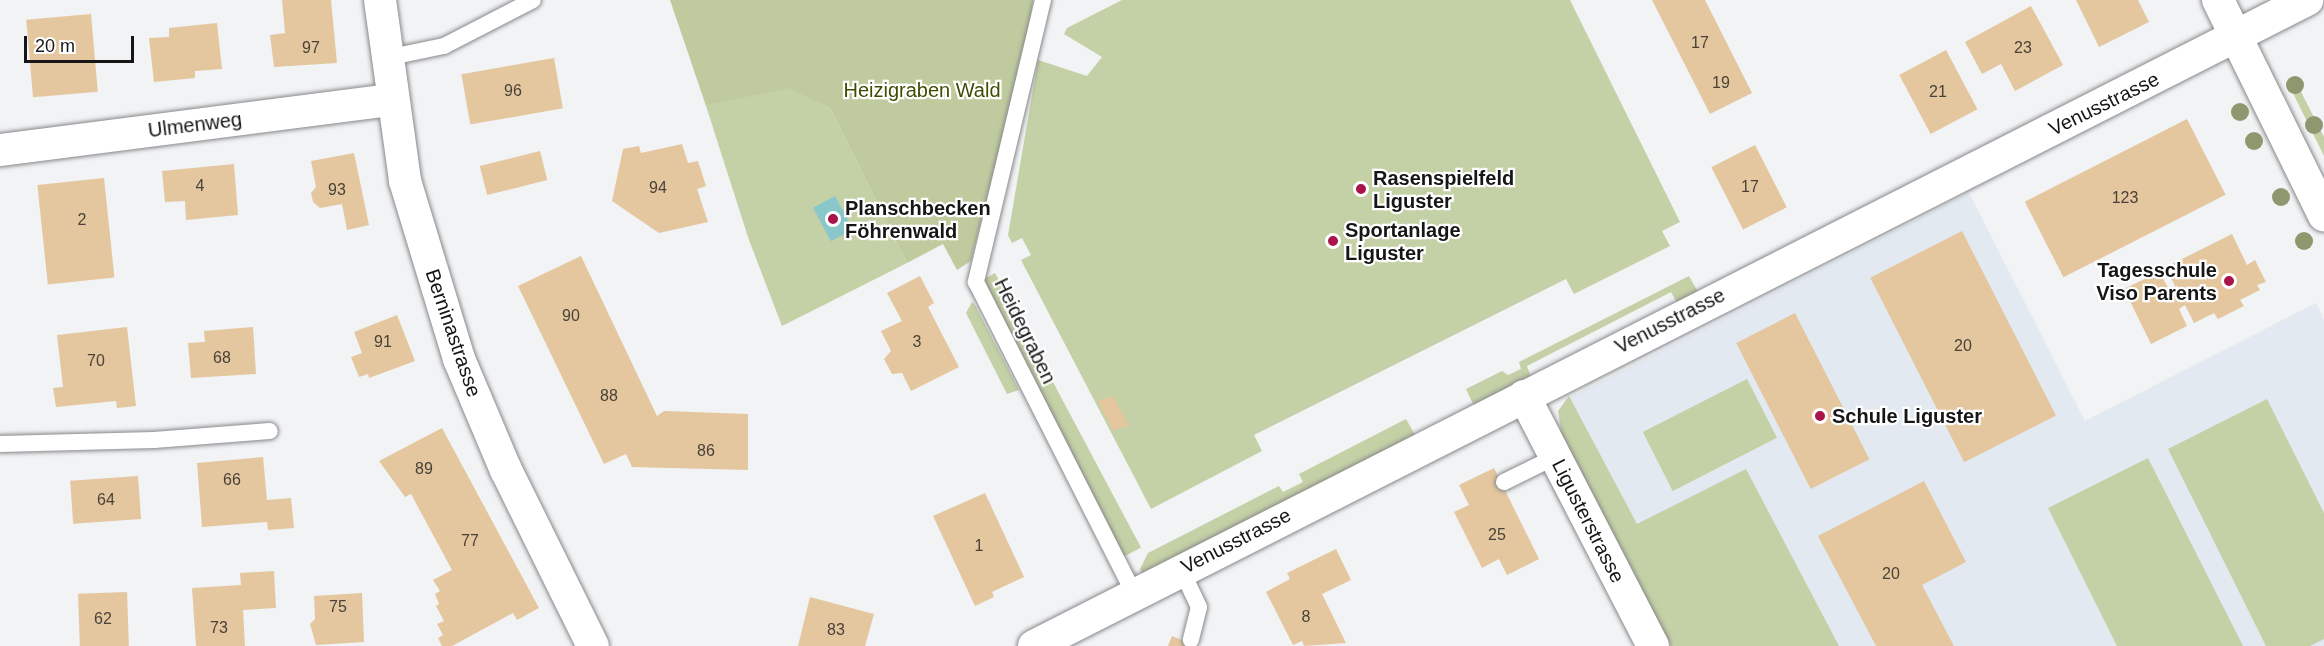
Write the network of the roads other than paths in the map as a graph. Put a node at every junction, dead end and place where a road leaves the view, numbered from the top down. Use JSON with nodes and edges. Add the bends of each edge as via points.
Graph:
{"nodes":[{"id":1,"x":380,"y":0,"type":"edge"},
{"id":2,"x":532,"y":0,"type":"edge"},
{"id":3,"x":1043,"y":0,"type":"edge"},
{"id":4,"x":2218,"y":0,"type":"edge"},
{"id":5,"x":2307,"y":0,"type":"edge"},
{"id":6,"x":2236,"y":36,"type":"junction"},
{"id":7,"x":386,"y":58,"type":"junction"},
{"id":8,"x":391,"y":100,"type":"junction"},
{"id":9,"x":0,"y":150,"type":"edge"},
{"id":10,"x":2324,"y":215,"type":"edge"},
{"id":11,"x":1524,"y":396,"type":"junction"},
{"id":12,"x":270,"y":431,"type":"dead end"},
{"id":13,"x":0,"y":444,"type":"edge"},
{"id":14,"x":1555,"y":457,"type":"junction"},
{"id":15,"x":1504,"y":482,"type":"dead end"},
{"id":16,"x":1181,"y":569,"type":"junction"},
{"id":17,"x":1134,"y":593,"type":"junction"},
{"id":18,"x":1191,"y":640,"type":"dead end"},
{"id":19,"x":593,"y":646,"type":"edge"},
{"id":20,"x":1034,"y":646,"type":"edge"},
{"id":21,"x":1653,"y":646,"type":"edge"}],
"edges":[{"from":1,"to":7,"type":"street","name":"Berninastrasse"},
{"from":2,"to":7,"type":"lane","via":[[444,46]]},
{"from":3,"to":17,"type":"lane","name":"Heidegraben","via":[[976,282]]},
{"from":4,"to":6,"type":"street"},
{"from":5,"to":6,"type":"street","name":"Venusstrasse"},
{"from":6,"to":10,"type":"street"},
{"from":6,"to":11,"type":"street","name":"Venusstrasse"},
{"from":7,"to":8,"type":"street","name":"Berninastrasse"},
{"from":8,"to":9,"type":"street","name":"Ulmenweg"},
{"from":8,"to":19,"type":"street","name":"Berninastrasse","via":[[405,181],[459,359],[506,470]]},
{"from":11,"to":14,"type":"street","name":"Ligusterstrasse"},
{"from":11,"to":16,"type":"street","name":"Venusstrasse"},
{"from":12,"to":13,"type":"lane","via":[[154,440]]},
{"from":14,"to":15,"type":"lane"},
{"from":14,"to":21,"type":"street","name":"Ligusterstrasse"},
{"from":16,"to":17,"type":"street","name":"Venusstrasse"},
{"from":16,"to":18,"type":"lane","via":[[1199,607]]},
{"from":17,"to":20,"type":"street","name":"Venusstrasse"}]}
